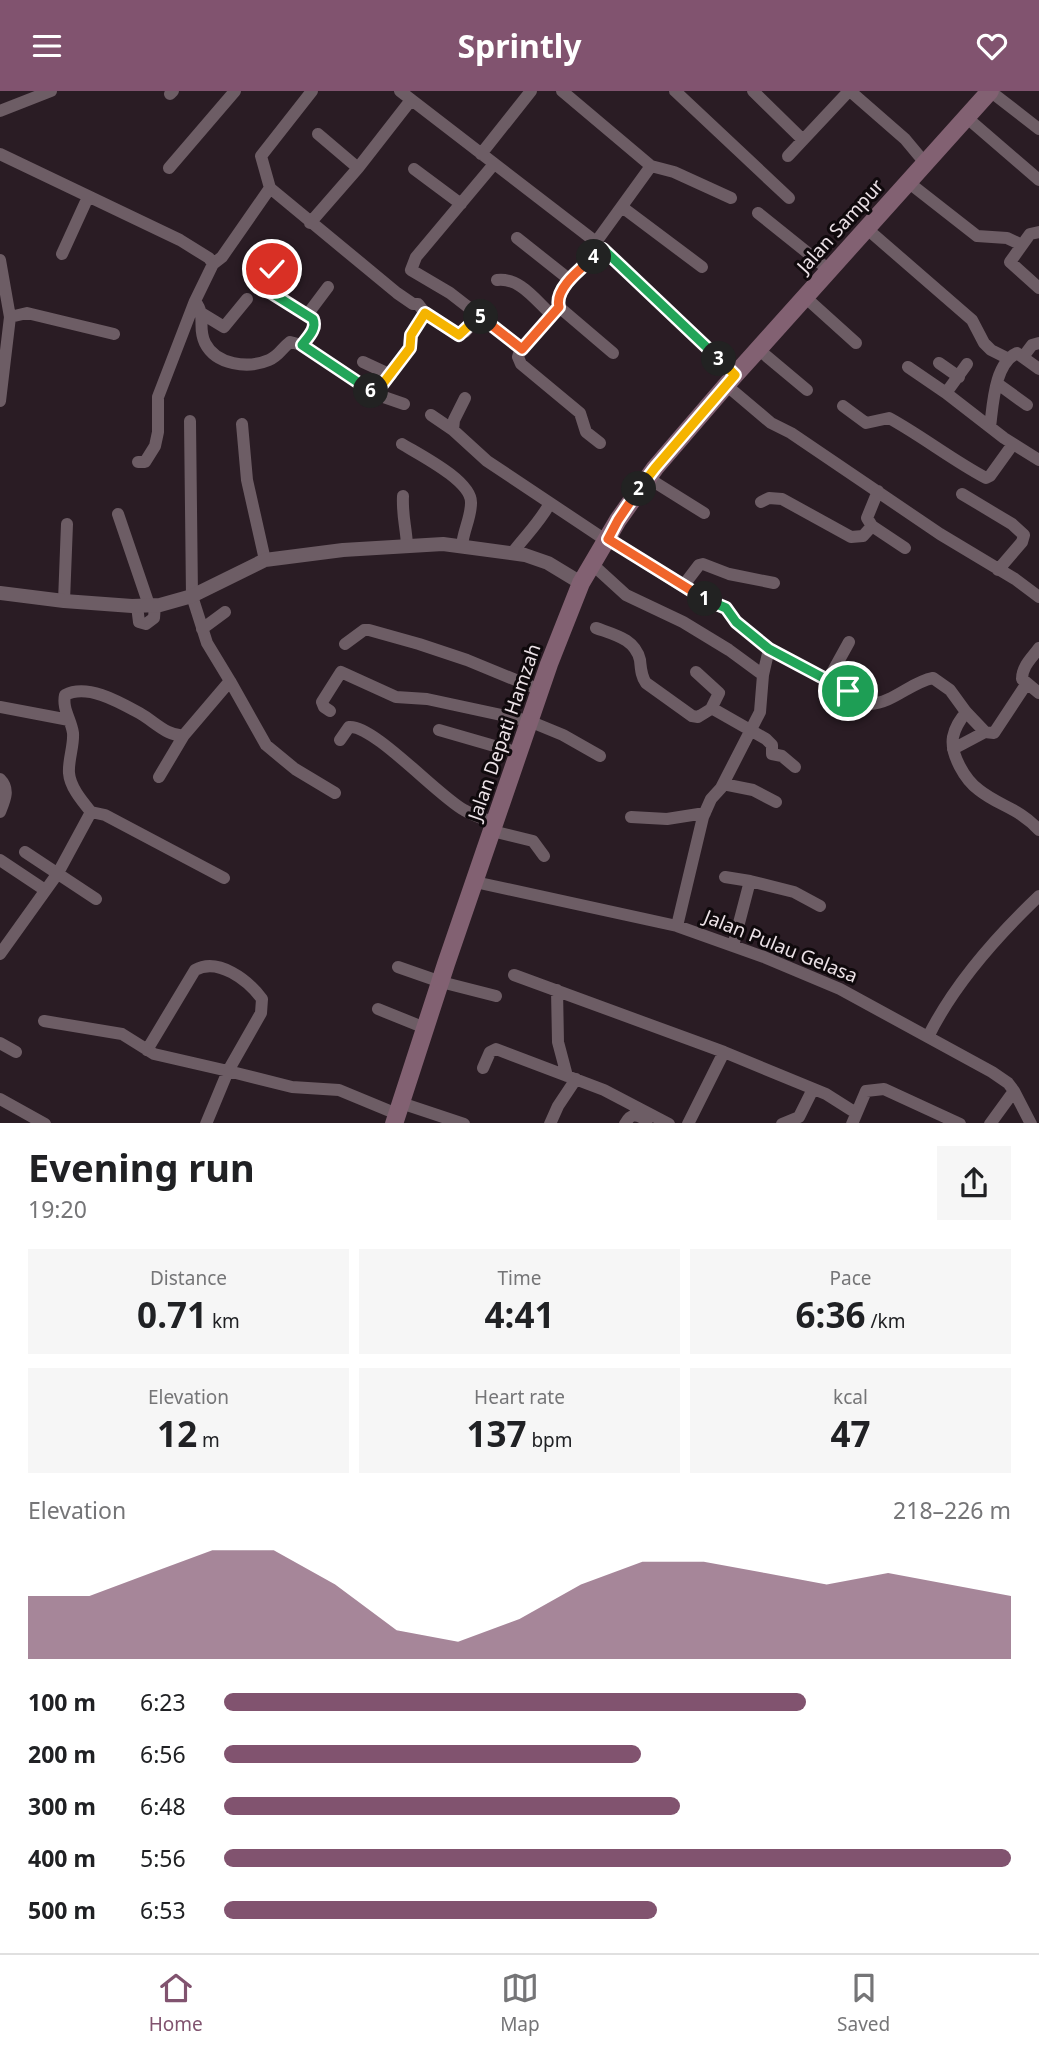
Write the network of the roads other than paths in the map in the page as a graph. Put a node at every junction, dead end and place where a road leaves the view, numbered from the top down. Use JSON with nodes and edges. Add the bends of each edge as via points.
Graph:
{"nodes":[{"id":1,"x":51,"y":91,"type":"edge"},
{"id":2,"x":234,"y":91,"type":"edge"},
{"id":3,"x":312,"y":91,"type":"edge"},
{"id":4,"x":531,"y":91,"type":"edge"},
{"id":5,"x":562,"y":91,"type":"edge"},
{"id":6,"x":675,"y":91,"type":"edge"},
{"id":7,"x":753,"y":91,"type":"edge"},
{"id":8,"x":849,"y":91,"type":"edge"},
{"id":9,"x":990,"y":91,"type":"edge"},
{"id":10,"x":403,"y":93,"type":"edge"},
{"id":11,"x":0,"y":111,"type":"edge"},
{"id":12,"x":967,"y":117,"type":"junction"},
{"id":13,"x":1039,"y":129,"type":"edge"},
{"id":14,"x":318,"y":134,"type":"dead end"},
{"id":15,"x":803,"y":140,"type":"junction"},
{"id":16,"x":0,"y":154,"type":"edge"},
{"id":17,"x":481,"y":154,"type":"junction"},
{"id":18,"x":788,"y":156,"type":"dead end"},
{"id":19,"x":925,"y":163,"type":"junction"},
{"id":20,"x":494,"y":164,"type":"junction"},
{"id":21,"x":651,"y":166,"type":"junction"},
{"id":22,"x":169,"y":168,"type":"dead end"},
{"id":23,"x":358,"y":168,"type":"junction"},
{"id":24,"x":414,"y":169,"type":"dead end"},
{"id":25,"x":1039,"y":180,"type":"edge"},
{"id":26,"x":908,"y":182,"type":"junction"},
{"id":27,"x":270,"y":188,"type":"junction"},
{"id":28,"x":88,"y":197,"type":"junction"},
{"id":29,"x":731,"y":198,"type":"dead end"},
{"id":30,"x":789,"y":198,"type":"dead end"},
{"id":31,"x":461,"y":204,"type":"junction"},
{"id":32,"x":622,"y":207,"type":"junction"},
{"id":33,"x":758,"y":213,"type":"dead end"},
{"id":34,"x":310,"y":222,"type":"junction"},
{"id":35,"x":866,"y":228,"type":"junction"},
{"id":36,"x":1039,"y":232,"type":"edge"},
{"id":37,"x":517,"y":238,"type":"dead end"},
{"id":38,"x":599,"y":245,"type":"junction"},
{"id":39,"x":1021,"y":245,"type":"junction"},
{"id":40,"x":62,"y":254,"type":"dead end"},
{"id":41,"x":0,"y":260,"type":"edge"},
{"id":42,"x":213,"y":264,"type":"junction"},
{"id":43,"x":702,"y":267,"type":"dead end"},
{"id":44,"x":272,"y":269,"type":"dead end"},
{"id":45,"x":829,"y":269,"type":"junction"},
{"id":46,"x":497,"y":280,"type":"dead end"},
{"id":47,"x":570,"y":280,"type":"junction"},
{"id":48,"x":433,"y":284,"type":"junction"},
{"id":49,"x":328,"y":287,"type":"dead end"},
{"id":50,"x":1039,"y":288,"type":"edge"},
{"id":51,"x":805,"y":297,"type":"junction"},
{"id":52,"x":247,"y":299,"type":"dead end"},
{"id":53,"x":195,"y":301,"type":"junction"},
{"id":54,"x":421,"y":309,"type":"junction"},
{"id":55,"x":556,"y":311,"type":"junction"},
{"id":56,"x":201,"y":313,"type":"junction"},
{"id":57,"x":307,"y":315,"type":"junction"},
{"id":58,"x":479,"y":316,"type":"junction"},
{"id":59,"x":10,"y":317,"type":"junction"},
{"id":60,"x":114,"y":334,"type":"dead end"},
{"id":61,"x":856,"y":343,"type":"dead end"},
{"id":62,"x":1039,"y":343,"type":"edge"},
{"id":63,"x":302,"y":345,"type":"junction"},
{"id":64,"x":522,"y":349,"type":"junction"},
{"id":65,"x":758,"y":349,"type":"junction"},
{"id":66,"x":613,"y":353,"type":"dead end"},
{"id":67,"x":1023,"y":357,"type":"junction"},
{"id":68,"x":1007,"y":358,"type":"junction"},
{"id":69,"x":363,"y":362,"type":"dead end"},
{"id":70,"x":939,"y":363,"type":"dead end"},
{"id":71,"x":967,"y":364,"type":"dead end"},
{"id":72,"x":908,"y":367,"type":"dead end"},
{"id":73,"x":1039,"y":369,"type":"edge"},
{"id":74,"x":391,"y":375,"type":"junction"},
{"id":75,"x":959,"y":377,"type":"junction"},
{"id":76,"x":728,"y":383,"type":"junction"},
{"id":77,"x":998,"y":384,"type":"junction"},
{"id":78,"x":807,"y":390,"type":"dead end"},
{"id":79,"x":375,"y":394,"type":"junction"},
{"id":80,"x":946,"y":394,"type":"junction"},
{"id":81,"x":464,"y":398,"type":"dead end"},
{"id":82,"x":0,"y":401,"type":"edge"},
{"id":83,"x":404,"y":404,"type":"dead end"},
{"id":84,"x":1027,"y":405,"type":"dead end"},
{"id":85,"x":843,"y":406,"type":"dead end"},
{"id":86,"x":431,"y":415,"type":"dead end"},
{"id":87,"x":190,"y":421,"type":"dead end"},
{"id":88,"x":242,"y":424,"type":"dead end"},
{"id":89,"x":989,"y":428,"type":"junction"},
{"id":90,"x":453,"y":430,"type":"junction"},
{"id":91,"x":600,"y":443,"type":"dead end"},
{"id":92,"x":402,"y":444,"type":"dead end"},
{"id":93,"x":1013,"y":444,"type":"junction"},
{"id":94,"x":1039,"y":460,"type":"edge"},
{"id":95,"x":138,"y":462,"type":"dead end"},
{"id":96,"x":648,"y":478,"type":"junction"},
{"id":97,"x":878,"y":491,"type":"junction"},
{"id":98,"x":962,"y":494,"type":"dead end"},
{"id":99,"x":403,"y":496,"type":"dead end"},
{"id":100,"x":761,"y":502,"type":"dead end"},
{"id":101,"x":550,"y":503,"type":"junction"},
{"id":102,"x":704,"y":513,"type":"dead end"},
{"id":103,"x":118,"y":514,"type":"dead end"},
{"id":104,"x":67,"y":524,"type":"dead end"},
{"id":105,"x":872,"y":526,"type":"junction"},
{"id":106,"x":608,"y":540,"type":"junction"},
{"id":107,"x":407,"y":545,"type":"junction"},
{"id":108,"x":462,"y":546,"type":"junction"},
{"id":109,"x":905,"y":548,"type":"dead end"},
{"id":110,"x":513,"y":552,"type":"junction"},
{"id":111,"x":265,"y":560,"type":"junction"},
{"id":112,"x":592,"y":564,"type":"junction"},
{"id":113,"x":998,"y":570,"type":"junction"},
{"id":114,"x":581,"y":583,"type":"junction"},
{"id":115,"x":774,"y":583,"type":"dead end"},
{"id":116,"x":683,"y":586,"type":"junction"},
{"id":117,"x":0,"y":593,"type":"edge"},
{"id":118,"x":192,"y":596,"type":"junction"},
{"id":119,"x":1039,"y":597,"type":"edge"},
{"id":120,"x":64,"y":601,"type":"junction"},
{"id":121,"x":147,"y":605,"type":"junction"},
{"id":122,"x":225,"y":612,"type":"dead end"},
{"id":123,"x":596,"y":628,"type":"dead end"},
{"id":124,"x":202,"y":629,"type":"junction"},
{"id":125,"x":849,"y":642,"type":"dead end"},
{"id":126,"x":345,"y":644,"type":"dead end"},
{"id":127,"x":1039,"y":648,"type":"edge"},
{"id":128,"x":769,"y":649,"type":"junction"},
{"id":129,"x":696,"y":671,"type":"dead end"},
{"id":130,"x":763,"y":675,"type":"junction"},
{"id":131,"x":828,"y":680,"type":"junction"},
{"id":132,"x":230,"y":681,"type":"junction"},
{"id":133,"x":1027,"y":684,"type":"junction"},
{"id":134,"x":540,"y":690,"type":"junction"},
{"id":135,"x":1039,"y":693,"type":"edge"},
{"id":136,"x":0,"y":707,"type":"edge"},
{"id":137,"x":710,"y":709,"type":"junction"},
{"id":138,"x":330,"y":711,"type":"dead end"},
{"id":139,"x":966,"y":712,"type":"junction"},
{"id":140,"x":69,"y":720,"type":"junction"},
{"id":141,"x":529,"y":721,"type":"junction"},
{"id":142,"x":439,"y":730,"type":"dead end"},
{"id":143,"x":985,"y":732,"type":"junction"},
{"id":144,"x":750,"y":733,"type":"junction"},
{"id":145,"x":184,"y":735,"type":"junction"},
{"id":146,"x":340,"y":740,"type":"dead end"},
{"id":147,"x":953,"y":749,"type":"junction"},
{"id":148,"x":519,"y":754,"type":"junction"},
{"id":149,"x":600,"y":756,"type":"dead end"},
{"id":150,"x":795,"y":767,"type":"dead end"},
{"id":151,"x":159,"y":777,"type":"dead end"},
{"id":152,"x":0,"y":779,"type":"edge"},
{"id":153,"x":723,"y":784,"type":"junction"},
{"id":154,"x":335,"y":793,"type":"dead end"},
{"id":155,"x":776,"y":802,"type":"dead end"},
{"id":156,"x":0,"y":812,"type":"edge"},
{"id":157,"x":91,"y":812,"type":"junction"},
{"id":158,"x":705,"y":813,"type":"junction"},
{"id":159,"x":631,"y":817,"type":"dead end"},
{"id":160,"x":494,"y":827,"type":"junction"},
{"id":161,"x":1039,"y":829,"type":"edge"},
{"id":162,"x":25,"y":852,"type":"dead end"},
{"id":163,"x":544,"y":856,"type":"dead end"},
{"id":164,"x":0,"y":860,"type":"edge"},
{"id":165,"x":58,"y":873,"type":"junction"},
{"id":166,"x":225,"y":877,"type":"dead end"},
{"id":167,"x":725,"y":877,"type":"dead end"},
{"id":168,"x":750,"y":881,"type":"junction"},
{"id":169,"x":475,"y":882,"type":"junction"},
{"id":170,"x":45,"y":890,"type":"junction"},
{"id":171,"x":1039,"y":896,"type":"edge"},
{"id":172,"x":96,"y":899,"type":"dead end"},
{"id":173,"x":820,"y":906,"type":"dead end"},
{"id":174,"x":677,"y":926,"type":"junction"},
{"id":175,"x":733,"y":946,"type":"junction"},
{"id":176,"x":0,"y":954,"type":"edge"},
{"id":177,"x":398,"y":967,"type":"dead end"},
{"id":178,"x":514,"y":975,"type":"dead end"},
{"id":179,"x":441,"y":982,"type":"junction"},
{"id":180,"x":557,"y":990,"type":"junction"},
{"id":181,"x":496,"y":996,"type":"dead end"},
{"id":182,"x":378,"y":1009,"type":"dead end"},
{"id":183,"x":44,"y":1021,"type":"dead end"},
{"id":184,"x":425,"y":1028,"type":"junction"},
{"id":185,"x":928,"y":1037,"type":"junction"},
{"id":186,"x":0,"y":1043,"type":"edge"},
{"id":187,"x":147,"y":1050,"type":"junction"},
{"id":188,"x":16,"y":1052,"type":"dead end"},
{"id":189,"x":724,"y":1052,"type":"junction"},
{"id":190,"x":483,"y":1068,"type":"dead end"},
{"id":191,"x":228,"y":1071,"type":"junction"},
{"id":192,"x":572,"y":1078,"type":"junction"},
{"id":193,"x":813,"y":1089,"type":"junction"},
{"id":194,"x":1014,"y":1091,"type":"junction"},
{"id":195,"x":0,"y":1098,"type":"edge"},
{"id":196,"x":398,"y":1114,"type":"edge"},
{"id":197,"x":854,"y":1118,"type":"edge"},
{"id":198,"x":45,"y":1123,"type":"edge"},
{"id":199,"x":206,"y":1123,"type":"edge"},
{"id":200,"x":464,"y":1123,"type":"edge"},
{"id":201,"x":550,"y":1123,"type":"edge"},
{"id":202,"x":625,"y":1123,"type":"edge"},
{"id":203,"x":654,"y":1123,"type":"edge"},
{"id":204,"x":669,"y":1123,"type":"edge"},
{"id":205,"x":688,"y":1123,"type":"edge"},
{"id":206,"x":782,"y":1123,"type":"edge"},
{"id":207,"x":960,"y":1123,"type":"edge"},
{"id":208,"x":990,"y":1123,"type":"edge"},
{"id":209,"x":1031,"y":1123,"type":"edge"}],
"edges":[{"from":1,"to":11,"type":"street"},
{"from":2,"to":22,"type":"street"},
{"from":3,"to":27,"type":"street","via":[[261,156]]},
{"from":4,"to":17,"type":"street"},
{"from":5,"to":21,"type":"street"},
{"from":6,"to":30,"type":"street"},
{"from":7,"to":15,"type":"street"},
{"from":8,"to":15,"type":"street"},
{"from":8,"to":19,"type":"street","via":[[905,139]]},
{"from":9,"to":12,"type":"main road","name":"Jalan Sampur"},
{"from":9,"to":13,"type":"street"},
{"from":10,"to":17,"type":"street"},
{"from":10,"to":23,"type":"street"},
{"from":12,"to":19,"type":"main road","name":"Jalan Sampur"},
{"from":12,"to":25,"type":"street"},
{"from":14,"to":23,"type":"street"},
{"from":15,"to":18,"type":"street"},
{"from":16,"to":28,"type":"street"},
{"from":17,"to":20,"type":"street"},
{"from":19,"to":26,"type":"main road","name":"Jalan Sampur"},
{"from":20,"to":31,"type":"street"},
{"from":20,"to":38,"type":"street"},
{"from":21,"to":29,"type":"street"},
{"from":21,"to":32,"type":"street"},
{"from":23,"to":34,"type":"street"},
{"from":24,"to":31,"type":"street"},
{"from":26,"to":35,"type":"main road","name":"Jalan Sampur"},
{"from":26,"to":39,"type":"street","via":[[977,236],[1007,238]]},
{"from":27,"to":34,"type":"street"},
{"from":27,"to":42,"type":"street"},
{"from":28,"to":40,"type":"street"},
{"from":28,"to":42,"type":"street","via":[[180,240]]},
{"from":31,"to":48,"type":"street","via":[[411,266]]},
{"from":32,"to":38,"type":"street"},
{"from":32,"to":43,"type":"street"},
{"from":33,"to":45,"type":"street"},
{"from":34,"to":54,"type":"street"},
{"from":35,"to":45,"type":"main road","name":"Jalan Sampur"},
{"from":35,"to":68,"type":"street","via":[[972,320],[991,350]]},
{"from":36,"to":39,"type":"street","via":[[1030,234]]},
{"from":37,"to":47,"type":"street"},
{"from":38,"to":47,"type":"street"},
{"from":38,"to":76,"type":"street"},
{"from":39,"to":50,"type":"street","via":[[1010,262]]},
{"from":41,"to":59,"type":"street"},
{"from":42,"to":53,"type":"street"},
{"from":44,"to":57,"type":"street","via":[[261,281],[262,287]]},
{"from":45,"to":51,"type":"main road","name":"Jalan Sampur"},
{"from":46,"to":55,"type":"street","via":[[512,281]]},
{"from":47,"to":55,"type":"street"},
{"from":48,"to":54,"type":"street"},
{"from":48,"to":58,"type":"street"},
{"from":49,"to":57,"type":"street"},
{"from":51,"to":61,"type":"street"},
{"from":51,"to":65,"type":"main road","name":"Jalan Sampur"},
{"from":52,"to":56,"type":"street","via":[[224,327]]},
{"from":53,"to":56,"type":"street"},
{"from":53,"to":95,"type":"street","via":[[158,397],[155,446],[145,462]]},
{"from":54,"to":58,"type":"street","via":[[459,335]]},
{"from":54,"to":74,"type":"street","via":[[410,348]]},
{"from":55,"to":64,"type":"street"},
{"from":55,"to":66,"type":"street"},
{"from":56,"to":63,"type":"street","via":[[205,344],[228,362],[255,364],[268,361],[290,342]]},
{"from":57,"to":63,"type":"street","via":[[315,327]]},
{"from":58,"to":64,"type":"street"},
{"from":59,"to":60,"type":"street","via":[[27,313]]},
{"from":59,"to":82,"type":"street"},
{"from":62,"to":67,"type":"street"},
{"from":63,"to":79,"type":"street"},
{"from":64,"to":91,"type":"street","via":[[521,364],[580,413],[586,432]]},
{"from":65,"to":76,"type":"main road","name":"Jalan Sampur"},
{"from":65,"to":78,"type":"street"},
{"from":67,"to":68,"type":"street","via":[[1017,353]]},
{"from":67,"to":73,"type":"street"},
{"from":68,"to":77,"type":"street"},
{"from":69,"to":74,"type":"street"},
{"from":70,"to":75,"type":"street"},
{"from":71,"to":75,"type":"street"},
{"from":72,"to":80,"type":"street"},
{"from":74,"to":79,"type":"street"},
{"from":75,"to":80,"type":"street"},
{"from":76,"to":96,"type":"main road","name":"Jalan Depati Hamzah"},
{"from":76,"to":97,"type":"street","via":[[772,423]]},
{"from":77,"to":84,"type":"street"},
{"from":77,"to":89,"type":"street"},
{"from":79,"to":83,"type":"street"},
{"from":80,"to":89,"type":"street"},
{"from":81,"to":90,"type":"street"},
{"from":85,"to":93,"type":"street","via":[[866,423],[889,418],[985,478]]},
{"from":86,"to":90,"type":"street"},
{"from":87,"to":118,"type":"street"},
{"from":88,"to":111,"type":"street","via":[[247,480]]},
{"from":89,"to":93,"type":"street"},
{"from":90,"to":101,"type":"street","via":[[487,461]]},
{"from":92,"to":108,"type":"street","via":[[468,491],[472,501]]},
{"from":93,"to":94,"type":"street"},
{"from":96,"to":102,"type":"street"},
{"from":96,"to":106,"type":"main road","name":"Jalan Depati Hamzah"},
{"from":97,"to":105,"type":"street","via":[[867,518]]},
{"from":97,"to":113,"type":"street"},
{"from":98,"to":113,"type":"street","via":[[1024,535]]},
{"from":99,"to":107,"type":"street"},
{"from":100,"to":105,"type":"street","via":[[782,499],[851,537],[863,536]]},
{"from":101,"to":106,"type":"street"},
{"from":101,"to":110,"type":"street"},
{"from":103,"to":121,"type":"street"},
{"from":104,"to":120,"type":"street"},
{"from":105,"to":109,"type":"street"},
{"from":106,"to":112,"type":"main road","name":"Jalan Depati Hamzah"},
{"from":106,"to":116,"type":"street"},
{"from":107,"to":108,"type":"street"},
{"from":107,"to":111,"type":"street"},
{"from":108,"to":110,"type":"street"},
{"from":110,"to":114,"type":"street","via":[[548,563]]},
{"from":111,"to":118,"type":"street"},
{"from":112,"to":114,"type":"main road","name":"Jalan Depati Hamzah"},
{"from":112,"to":130,"type":"street","via":[[626,595],[683,622]]},
{"from":113,"to":119,"type":"street"},
{"from":114,"to":134,"type":"main road","name":"Jalan Depati Hamzah"},
{"from":115,"to":116,"type":"street","via":[[702,564]]},
{"from":116,"to":128,"type":"street","via":[[726,608]]},
{"from":117,"to":120,"type":"street"},
{"from":118,"to":121,"type":"street"},
{"from":118,"to":124,"type":"street"},
{"from":120,"to":121,"type":"street"},
{"from":122,"to":124,"type":"street"},
{"from":123,"to":137,"type":"street","via":[[632,643],[646,683],[692,716]]},
{"from":124,"to":132,"type":"street"},
{"from":125,"to":131,"type":"street"},
{"from":126,"to":134,"type":"street","via":[[369,630],[467,660]]},
{"from":127,"to":133,"type":"street","via":[[1024,669],[1022,679]]},
{"from":128,"to":130,"type":"street"},
{"from":128,"to":131,"type":"street"},
{"from":129,"to":137,"type":"street","via":[[719,693]]},
{"from":130,"to":144,"type":"street","via":[[760,712]]},
{"from":131,"to":139,"type":"street","via":[[870,704],[933,678],[950,690]]},
{"from":132,"to":145,"type":"street"},
{"from":132,"to":154,"type":"street","via":[[266,745]]},
{"from":133,"to":135,"type":"street"},
{"from":133,"to":143,"type":"street","via":[[995,731]]},
{"from":134,"to":141,"type":"main road","name":"Jalan Depati Hamzah"},
{"from":136,"to":140,"type":"street"},
{"from":137,"to":144,"type":"street"},
{"from":138,"to":141,"type":"street","via":[[322,702],[341,672],[396,697],[427,699]]},
{"from":139,"to":143,"type":"street"},
{"from":139,"to":147,"type":"street","via":[[957,726]]},
{"from":140,"to":145,"type":"street","via":[[63,704],[65,695],[74,690],[106,696],[172,735]]},
{"from":140,"to":157,"type":"street","via":[[73,731],[69,772],[74,789]]},
{"from":141,"to":148,"type":"main road","name":"Jalan Depati Hamzah"},
{"from":141,"to":149,"type":"street"},
{"from":142,"to":148,"type":"street"},
{"from":143,"to":147,"type":"street"},
{"from":144,"to":150,"type":"street","via":[[771,743],[772,754]]},
{"from":144,"to":153,"type":"street"},
{"from":145,"to":151,"type":"street"},
{"from":146,"to":160,"type":"street","via":[[349,727],[356,727],[384,744],[464,811]]},
{"from":147,"to":161,"type":"street","via":[[962,770],[979,790]]},
{"from":148,"to":160,"type":"main road","name":"Jalan Depati Hamzah"},
{"from":152,"to":156,"type":"street","via":[[6,785]]},
{"from":153,"to":155,"type":"street","via":[[752,790]]},
{"from":153,"to":158,"type":"street"},
{"from":157,"to":165,"type":"street"},
{"from":157,"to":166,"type":"street"},
{"from":158,"to":159,"type":"street","via":[[667,819]]},
{"from":158,"to":174,"type":"street"},
{"from":160,"to":163,"type":"street","via":[[533,841]]},
{"from":160,"to":169,"type":"main road","name":"Jalan Depati Hamzah"},
{"from":162,"to":165,"type":"street"},
{"from":164,"to":170,"type":"street"},
{"from":165,"to":170,"type":"street"},
{"from":165,"to":172,"type":"street"},
{"from":167,"to":168,"type":"street"},
{"from":168,"to":173,"type":"street","via":[[794,892]]},
{"from":168,"to":175,"type":"street"},
{"from":169,"to":174,"type":"street","name":"Jalan Pulau Gelasa"},
{"from":169,"to":179,"type":"main road","name":"Jalan Depati Hamzah"},
{"from":170,"to":176,"type":"street"},
{"from":171,"to":185,"type":"street","via":[[953,993]]},
{"from":174,"to":175,"type":"street","name":"Jalan Pulau Gelasa"},
{"from":175,"to":185,"type":"street","name":"Jalan Pulau Gelasa","via":[[840,989]]},
{"from":177,"to":179,"type":"street"},
{"from":178,"to":180,"type":"street"},
{"from":179,"to":181,"type":"street"},
{"from":179,"to":184,"type":"main road","name":"Jalan Depati Hamzah"},
{"from":180,"to":189,"type":"street"},
{"from":180,"to":192,"type":"street","via":[[558,1042]]},
{"from":182,"to":184,"type":"street"},
{"from":183,"to":187,"type":"street","via":[[122,1034]]},
{"from":184,"to":196,"type":"main road","name":"Jalan Depati Hamzah"},
{"from":185,"to":194,"type":"street","name":"Jalan Pulau Gelasa","via":[[992,1072]]},
{"from":186,"to":188,"type":"street"},
{"from":187,"to":191,"type":"street"},
{"from":187,"to":191,"type":"street","via":[[195,970],[204,965],[222,967],[255,989],[263,1010]]},
{"from":189,"to":193,"type":"street"},
{"from":189,"to":205,"type":"street"},
{"from":190,"to":192,"type":"street","via":[[496,1049]]},
{"from":191,"to":196,"type":"street","via":[[292,1087],[339,1090]]},
{"from":191,"to":199,"type":"street"},
{"from":192,"to":201,"type":"street"},
{"from":192,"to":204,"type":"street"},
{"from":193,"to":197,"type":"street"},
{"from":193,"to":206,"type":"street","via":[[799,1118]]},
{"from":194,"to":208,"type":"street"},
{"from":194,"to":209,"type":"street","name":"Jalan Pulau Gelasa"},
{"from":195,"to":198,"type":"street"},
{"from":196,"to":200,"type":"street"},
{"from":197,"to":207,"type":"street","via":[[866,1091],[884,1089]]},
{"from":202,"to":203,"type":"street","via":[[633,1115]]}]}
